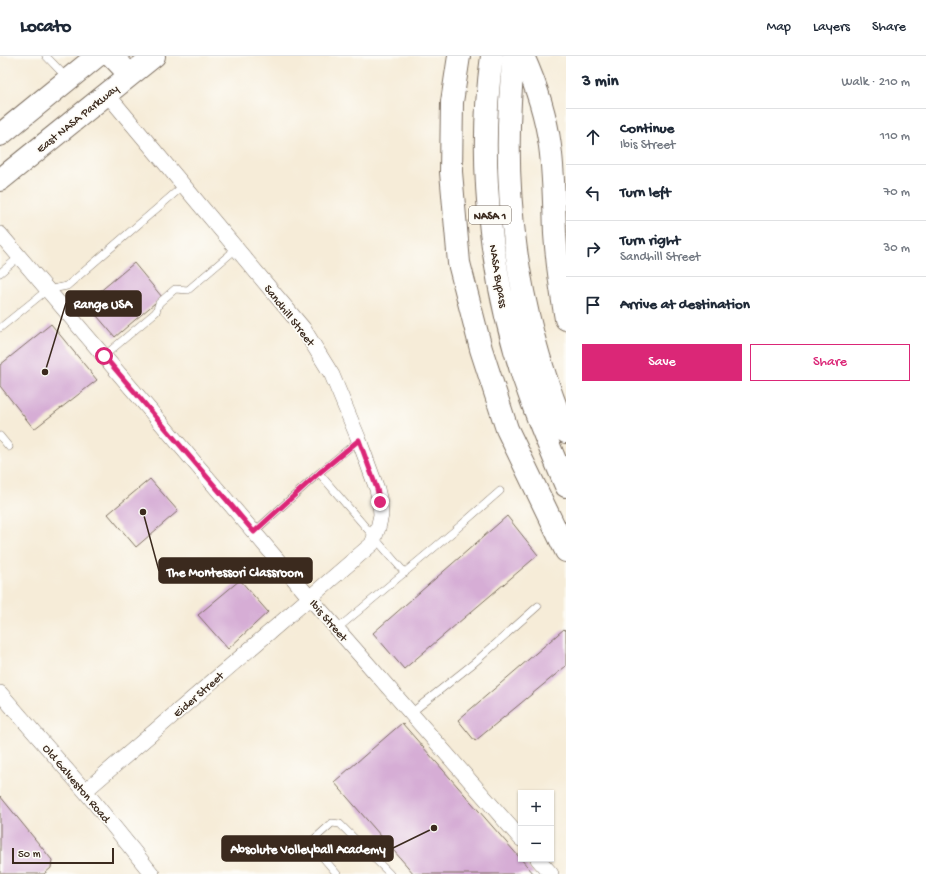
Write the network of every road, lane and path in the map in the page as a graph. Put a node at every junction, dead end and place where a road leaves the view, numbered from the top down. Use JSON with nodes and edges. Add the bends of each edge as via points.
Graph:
{"nodes":[{"id":1,"x":46,"y":56,"type":"edge"},
{"id":2,"x":97,"y":56,"type":"edge"},
{"id":3,"x":112,"y":56,"type":"edge"},
{"id":4,"x":154,"y":56,"type":"edge"},
{"id":5,"x":459,"y":56,"type":"edge"},
{"id":6,"x":492,"y":56,"type":"edge"},
{"id":7,"x":514,"y":56,"type":"edge"},
{"id":8,"x":523,"y":56,"type":"edge"},
{"id":9,"x":130,"y":75,"type":"junction"},
{"id":10,"x":68,"y":79,"type":"junction"},
{"id":11,"x":107,"y":94,"type":"junction"},
{"id":12,"x":0,"y":135,"type":"edge"},
{"id":13,"x":0,"y":180,"type":"edge"},
{"id":14,"x":183,"y":186,"type":"junction"},
{"id":15,"x":0,"y":234,"type":"edge"},
{"id":16,"x":236,"y":249,"type":"junction"},
{"id":17,"x":19,"y":257,"type":"junction"},
{"id":18,"x":0,"y":274,"type":"edge"},
{"id":19,"x":47,"y":290,"type":"junction"},
{"id":20,"x":566,"y":319,"type":"edge"},
{"id":21,"x":0,"y":328,"type":"edge"},
{"id":22,"x":104,"y":356,"type":"junction"},
{"id":23,"x":531,"y":369,"type":"junction"},
{"id":24,"x":566,"y":432,"type":"edge"},
{"id":25,"x":0,"y":436,"type":"edge"},
{"id":26,"x":359,"y":440,"type":"junction"},
{"id":27,"x":9,"y":447,"type":"dead end"},
{"id":28,"x":319,"y":473,"type":"junction"},
{"id":29,"x":566,"y":486,"type":"edge"},
{"id":30,"x":500,"y":491,"type":"dead end"},
{"id":31,"x":254,"y":532,"type":"junction"},
{"id":32,"x":375,"y":538,"type":"junction"},
{"id":33,"x":566,"y":551,"type":"edge"},
{"id":34,"x":405,"y":573,"type":"junction"},
{"id":35,"x":310,"y":598,"type":"junction"},
{"id":36,"x":538,"y":606,"type":"dead end"},
{"id":37,"x":337,"y":629,"type":"junction"},
{"id":38,"x":0,"y":693,"type":"edge"},
{"id":39,"x":410,"y":713,"type":"junction"},
{"id":40,"x":85,"y":791,"type":"junction"},
{"id":41,"x":518,"y":836,"type":"edge"},
{"id":42,"x":541,"y":862,"type":"edge"},
{"id":43,"x":152,"y":874,"type":"edge"},
{"id":44,"x":337,"y":874,"type":"edge"},
{"id":45,"x":390,"y":874,"type":"edge"},
{"id":46,"x":551,"y":874,"type":"edge"}],
"edges":[{"from":1,"to":10,"type":"lane"},
{"from":2,"to":10,"type":"main road"},
{"from":3,"to":9,"type":"main road"},
{"from":4,"to":9,"type":"main road","name":"East NASA Parkway"},
{"from":5,"to":33,"type":"main road","via":[[452,102],[451,172],[458,262],[481,349],[507,429]]},
{"from":6,"to":23,"type":"main road","name":"NASA Bypass","number":"NASA 1","via":[[487,140],[490,216],[508,325]]},
{"from":7,"to":23,"type":"main road","name":"NASA Bypass","number":"NASA 1","via":[[508,125],[509,190],[527,314]]},
{"from":8,"to":20,"type":"main road","via":[[535,84],[550,145],[557,260]]},
{"from":9,"to":11,"type":"main road","name":"East NASA Parkway"},
{"from":10,"to":12,"type":"main road"},
{"from":11,"to":13,"type":"main road","name":"East NASA Parkway"},
{"from":11,"to":14,"type":"street","name":"Sandhill Street"},
{"from":14,"to":16,"type":"street","name":"Sandhill Street"},
{"from":14,"to":19,"type":"lane","via":[[67,286]]},
{"from":15,"to":17,"type":"street","name":"Ibis Street"},
{"from":16,"to":22,"type":"lane","via":[[188,290],[175,289],[159,303],[156,312]]},
{"from":16,"to":26,"type":"street","name":"Sandhill Street","via":[[303,328],[332,375]]},
{"from":17,"to":18,"type":"lane"},
{"from":17,"to":19,"type":"street","name":"Ibis Street"},
{"from":19,"to":21,"type":"lane"},
{"from":19,"to":22,"type":"street","name":"Ibis Street"},
{"from":22,"to":31,"type":"street","name":"Ibis Street"},
{"from":23,"to":24,"type":"main road","name":"NASA Bypass","number":"NASA 1"},
{"from":23,"to":29,"type":"main road","name":"NASA Bypass","number":"NASA 1","via":[[532,401]]},
{"from":25,"to":27,"type":"lane"},
{"from":26,"to":28,"type":"lane"},
{"from":26,"to":32,"type":"street","name":"Sandhill Street","via":[[380,502],[381,515]]},
{"from":28,"to":31,"type":"lane"},
{"from":28,"to":32,"type":"lane"},
{"from":30,"to":34,"type":"lane"},
{"from":31,"to":35,"type":"street","name":"Ibis Street"},
{"from":32,"to":34,"type":"lane"},
{"from":32,"to":35,"type":"street","name":"Sandhill Street","via":[[372,544]]},
{"from":34,"to":37,"type":"lane"},
{"from":35,"to":37,"type":"street","name":"Ibis Street"},
{"from":35,"to":40,"type":"street","name":"Eider Street"},
{"from":36,"to":39,"type":"lane","via":[[474,663]]},
{"from":37,"to":39,"type":"street","name":"Ibis Street"},
{"from":38,"to":40,"type":"street","name":"Old Galveston Road"},
{"from":39,"to":41,"type":"street","name":"Ibis Street"},
{"from":40,"to":43,"type":"street","name":"Old Galveston Road"},
{"from":42,"to":46,"type":"street"},
{"from":44,"to":45,"type":"lane","via":[[311,842],[332,823],[340,824]]}]}
